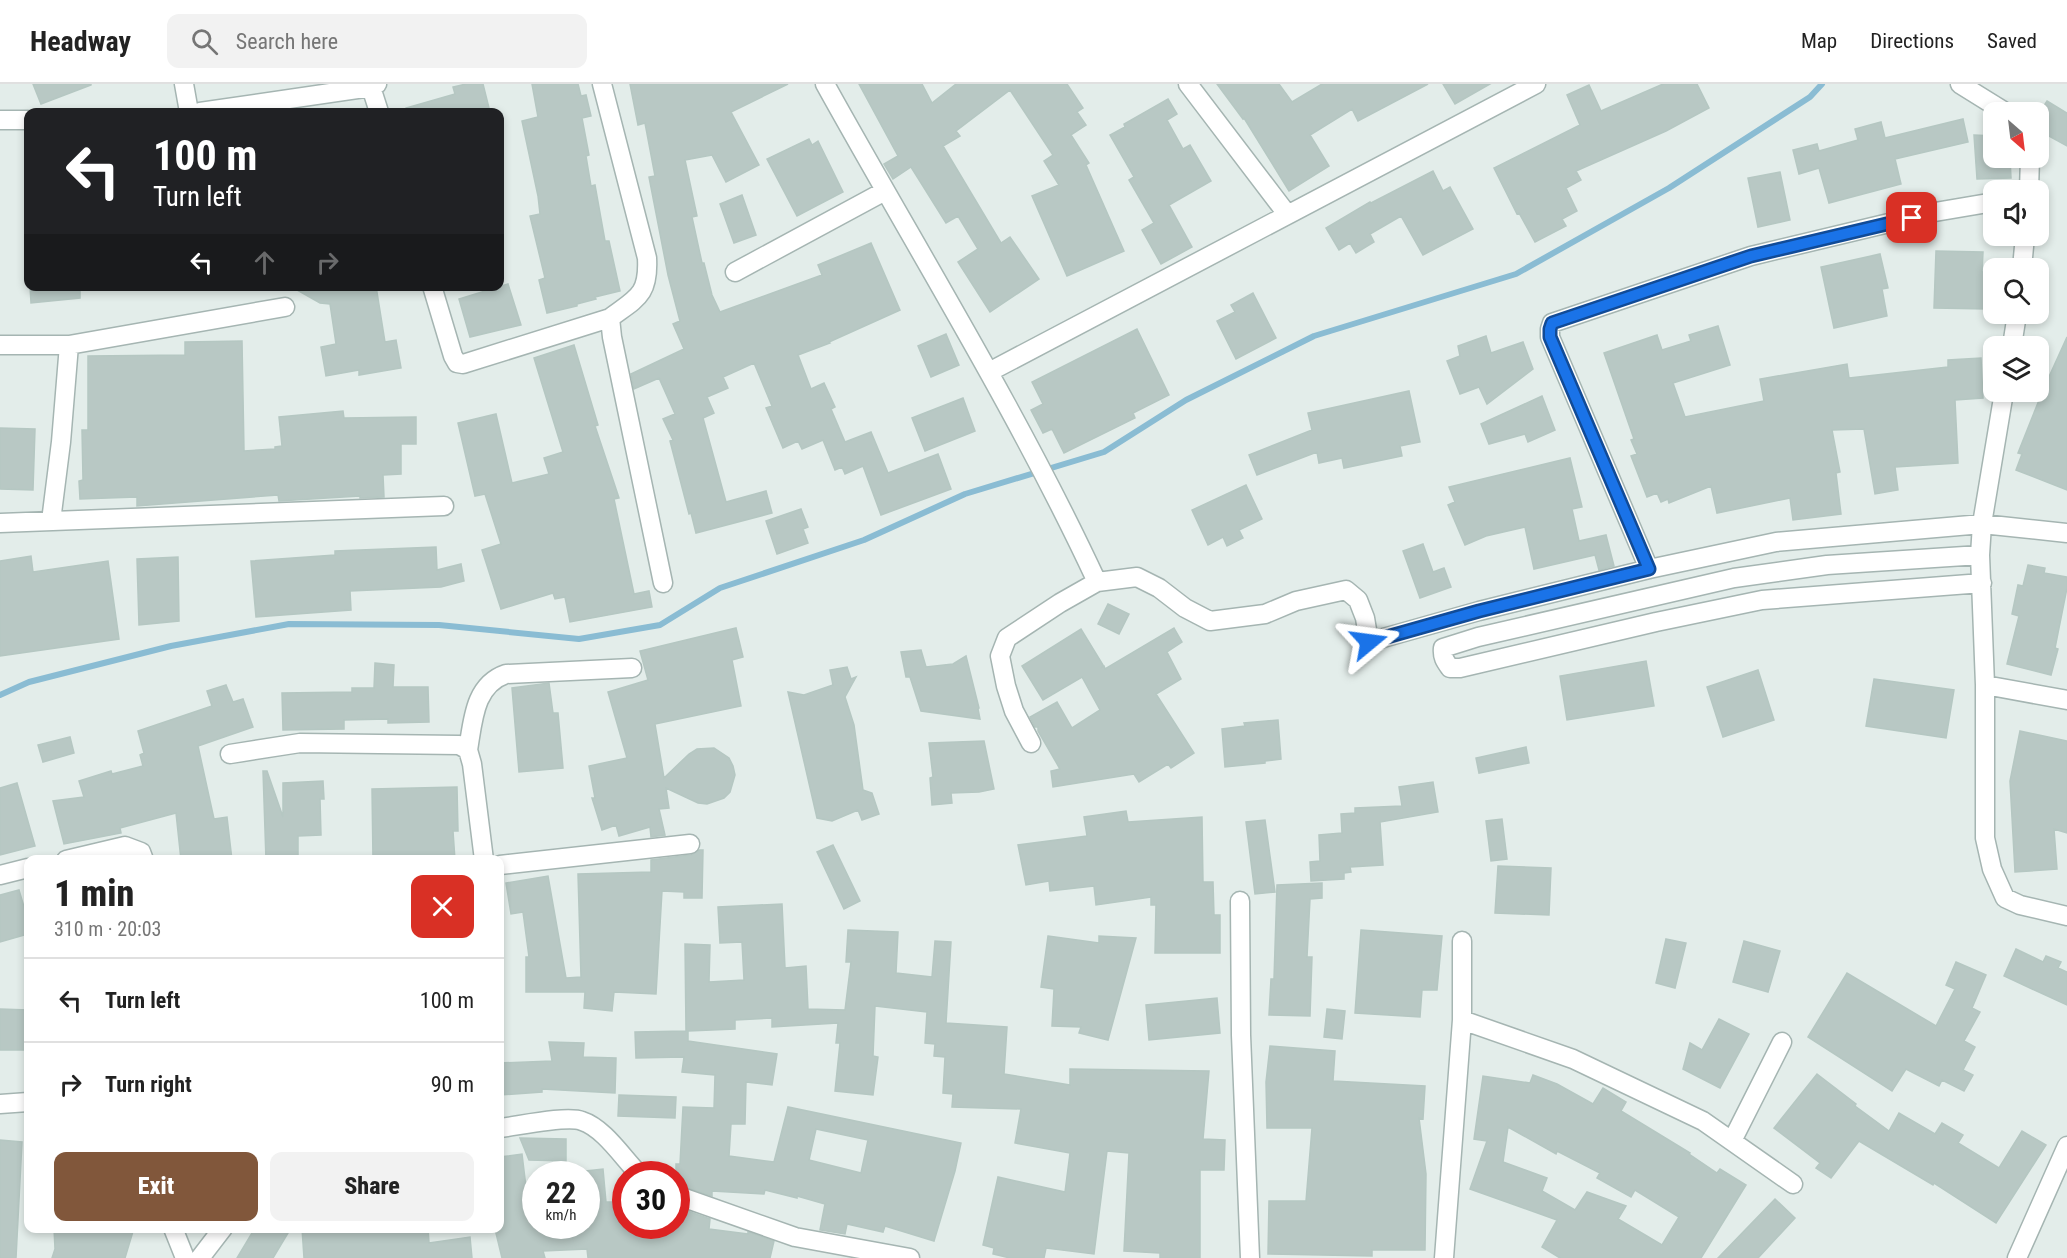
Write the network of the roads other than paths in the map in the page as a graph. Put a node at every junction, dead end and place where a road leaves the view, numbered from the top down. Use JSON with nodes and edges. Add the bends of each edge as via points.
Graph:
{"nodes":[{"id":1,"x":184,"y":84,"type":"edge"},
{"id":2,"x":602,"y":84,"type":"edge"},
{"id":3,"x":825,"y":84,"type":"edge"},
{"id":4,"x":1188,"y":84,"type":"edge"},
{"id":5,"x":1536,"y":84,"type":"edge"},
{"id":6,"x":1960,"y":84,"type":"edge"},
{"id":7,"x":374,"y":85,"type":"edge"},
{"id":8,"x":1989,"y":102,"type":"edge"},
{"id":9,"x":188,"y":108,"type":"edge"},
{"id":10,"x":226,"y":108,"type":"edge"},
{"id":11,"x":378,"y":108,"type":"edge"},
{"id":12,"x":0,"y":120,"type":"edge"},
{"id":13,"x":24,"y":120,"type":"edge"},
{"id":14,"x":885,"y":191,"type":"junction"},
{"id":15,"x":1983,"y":204,"type":"edge"},
{"id":16,"x":1287,"y":214,"type":"junction"},
{"id":17,"x":735,"y":272,"type":"dead end"},
{"id":18,"x":434,"y":291,"type":"edge"},
{"id":19,"x":285,"y":307,"type":"dead end"},
{"id":20,"x":610,"y":318,"type":"junction"},
{"id":21,"x":0,"y":345,"type":"edge"},
{"id":22,"x":69,"y":345,"type":"junction"},
{"id":23,"x":989,"y":372,"type":"junction"},
{"id":24,"x":2002,"y":402,"type":"edge"},
{"id":25,"x":444,"y":506,"type":"dead end"},
{"id":26,"x":51,"y":521,"type":"junction"},
{"id":27,"x":0,"y":524,"type":"edge"},
{"id":28,"x":1982,"y":524,"type":"junction"},
{"id":29,"x":2067,"y":533,"type":"edge"},
{"id":30,"x":1980,"y":555,"type":"junction"},
{"id":31,"x":1649,"y":569,"type":"junction"},
{"id":32,"x":1097,"y":582,"type":"junction"},
{"id":33,"x":663,"y":583,"type":"dead end"},
{"id":34,"x":1982,"y":583,"type":"junction"},
{"id":35,"x":632,"y":668,"type":"dead end"},
{"id":36,"x":1985,"y":685,"type":"junction"},
{"id":37,"x":2067,"y":700,"type":"edge"},
{"id":38,"x":1031,"y":743,"type":"dead end"},
{"id":39,"x":468,"y":750,"type":"junction"},
{"id":40,"x":230,"y":754,"type":"dead end"},
{"id":41,"x":690,"y":844,"type":"dead end"},
{"id":42,"x":87,"y":855,"type":"edge"},
{"id":43,"x":142,"y":855,"type":"edge"},
{"id":44,"x":483,"y":855,"type":"edge"},
{"id":45,"x":504,"y":865,"type":"edge"},
{"id":46,"x":24,"y":869,"type":"edge"},
{"id":47,"x":0,"y":875,"type":"edge"},
{"id":48,"x":1240,"y":901,"type":"dead end"},
{"id":49,"x":2067,"y":916,"type":"edge"},
{"id":50,"x":1462,"y":941,"type":"dead end"},
{"id":51,"x":1462,"y":1020,"type":"junction"},
{"id":52,"x":1782,"y":1042,"type":"dead end"},
{"id":53,"x":24,"y":1102,"type":"edge"},
{"id":54,"x":0,"y":1104,"type":"edge"},
{"id":55,"x":504,"y":1127,"type":"edge"},
{"id":56,"x":1732,"y":1141,"type":"junction"},
{"id":57,"x":2067,"y":1146,"type":"edge"},
{"id":58,"x":627,"y":1161,"type":"edge"},
{"id":59,"x":1794,"y":1184,"type":"dead end"},
{"id":60,"x":690,"y":1200,"type":"edge"},
{"id":61,"x":175,"y":1233,"type":"edge"},
{"id":62,"x":219,"y":1233,"type":"edge"},
{"id":63,"x":185,"y":1258,"type":"edge"},
{"id":64,"x":200,"y":1258,"type":"edge"},
{"id":65,"x":910,"y":1258,"type":"edge"},
{"id":66,"x":1250,"y":1258,"type":"edge"},
{"id":67,"x":1444,"y":1258,"type":"edge"},
{"id":68,"x":2017,"y":1258,"type":"edge"}],
"edges":[{"from":1,"to":9,"type":"street"},
{"from":2,"to":20,"type":"street","via":[[647,258],[648,276],[644,290]]},
{"from":3,"to":14,"type":"street"},
{"from":4,"to":16,"type":"street"},
{"from":5,"to":16,"type":"street"},
{"from":6,"to":8,"type":"street"},
{"from":7,"to":10,"type":"street"},
{"from":7,"to":11,"type":"street"},
{"from":12,"to":13,"type":"street"},
{"from":14,"to":17,"type":"street"},
{"from":14,"to":23,"type":"street"},
{"from":15,"to":31,"type":"street","via":[[1751,256],[1552,323],[1550,337]]},
{"from":16,"to":23,"type":"street"},
{"from":18,"to":20,"type":"street","via":[[453,356],[463,364]]},
{"from":19,"to":22,"type":"street"},
{"from":20,"to":33,"type":"street"},
{"from":21,"to":22,"type":"street"},
{"from":22,"to":26,"type":"street"},
{"from":23,"to":32,"type":"street","via":[[1061,504]]},
{"from":24,"to":28,"type":"street"},
{"from":25,"to":26,"type":"street"},
{"from":26,"to":27,"type":"street"},
{"from":28,"to":29,"type":"street"},
{"from":28,"to":30,"type":"street"},
{"from":28,"to":31,"type":"street","via":[[1776,542]]},
{"from":30,"to":34,"type":"street"},
{"from":30,"to":34,"type":"street","via":[[1827,565],[1734,578],[1478,637],[1443,648],[1442,654],[1450,669],[1460,668],[1762,600]]},
{"from":31,"to":32,"type":"street","via":[[1369,642],[1358,600],[1346,590],[1296,601],[1265,614],[1210,621],[1137,578]]},
{"from":32,"to":38,"type":"street","via":[[1007,638],[1000,656],[1006,686]]},
{"from":34,"to":36,"type":"street"},
{"from":35,"to":39,"type":"street","via":[[506,674],[495,678],[478,699]]},
{"from":36,"to":37,"type":"street"},
{"from":36,"to":49,"type":"street","via":[[1985,838],[1992,869],[2005,898]]},
{"from":39,"to":40,"type":"street","via":[[459,745],[300,743]]},
{"from":39,"to":44,"type":"street"},
{"from":41,"to":45,"type":"street"},
{"from":42,"to":43,"type":"street","via":[[125,846]]},
{"from":46,"to":47,"type":"street"},
{"from":48,"to":66,"type":"street"},
{"from":50,"to":51,"type":"street"},
{"from":51,"to":56,"type":"street","via":[[1573,1059],[1703,1121]]},
{"from":51,"to":67,"type":"street"},
{"from":52,"to":56,"type":"street"},
{"from":53,"to":54,"type":"street"},
{"from":55,"to":58,"type":"street","via":[[581,1120],[599,1131]]},
{"from":56,"to":59,"type":"street"},
{"from":57,"to":68,"type":"street"},
{"from":60,"to":65,"type":"street","via":[[795,1238]]},
{"from":61,"to":63,"type":"street"},
{"from":62,"to":64,"type":"street"}]}
